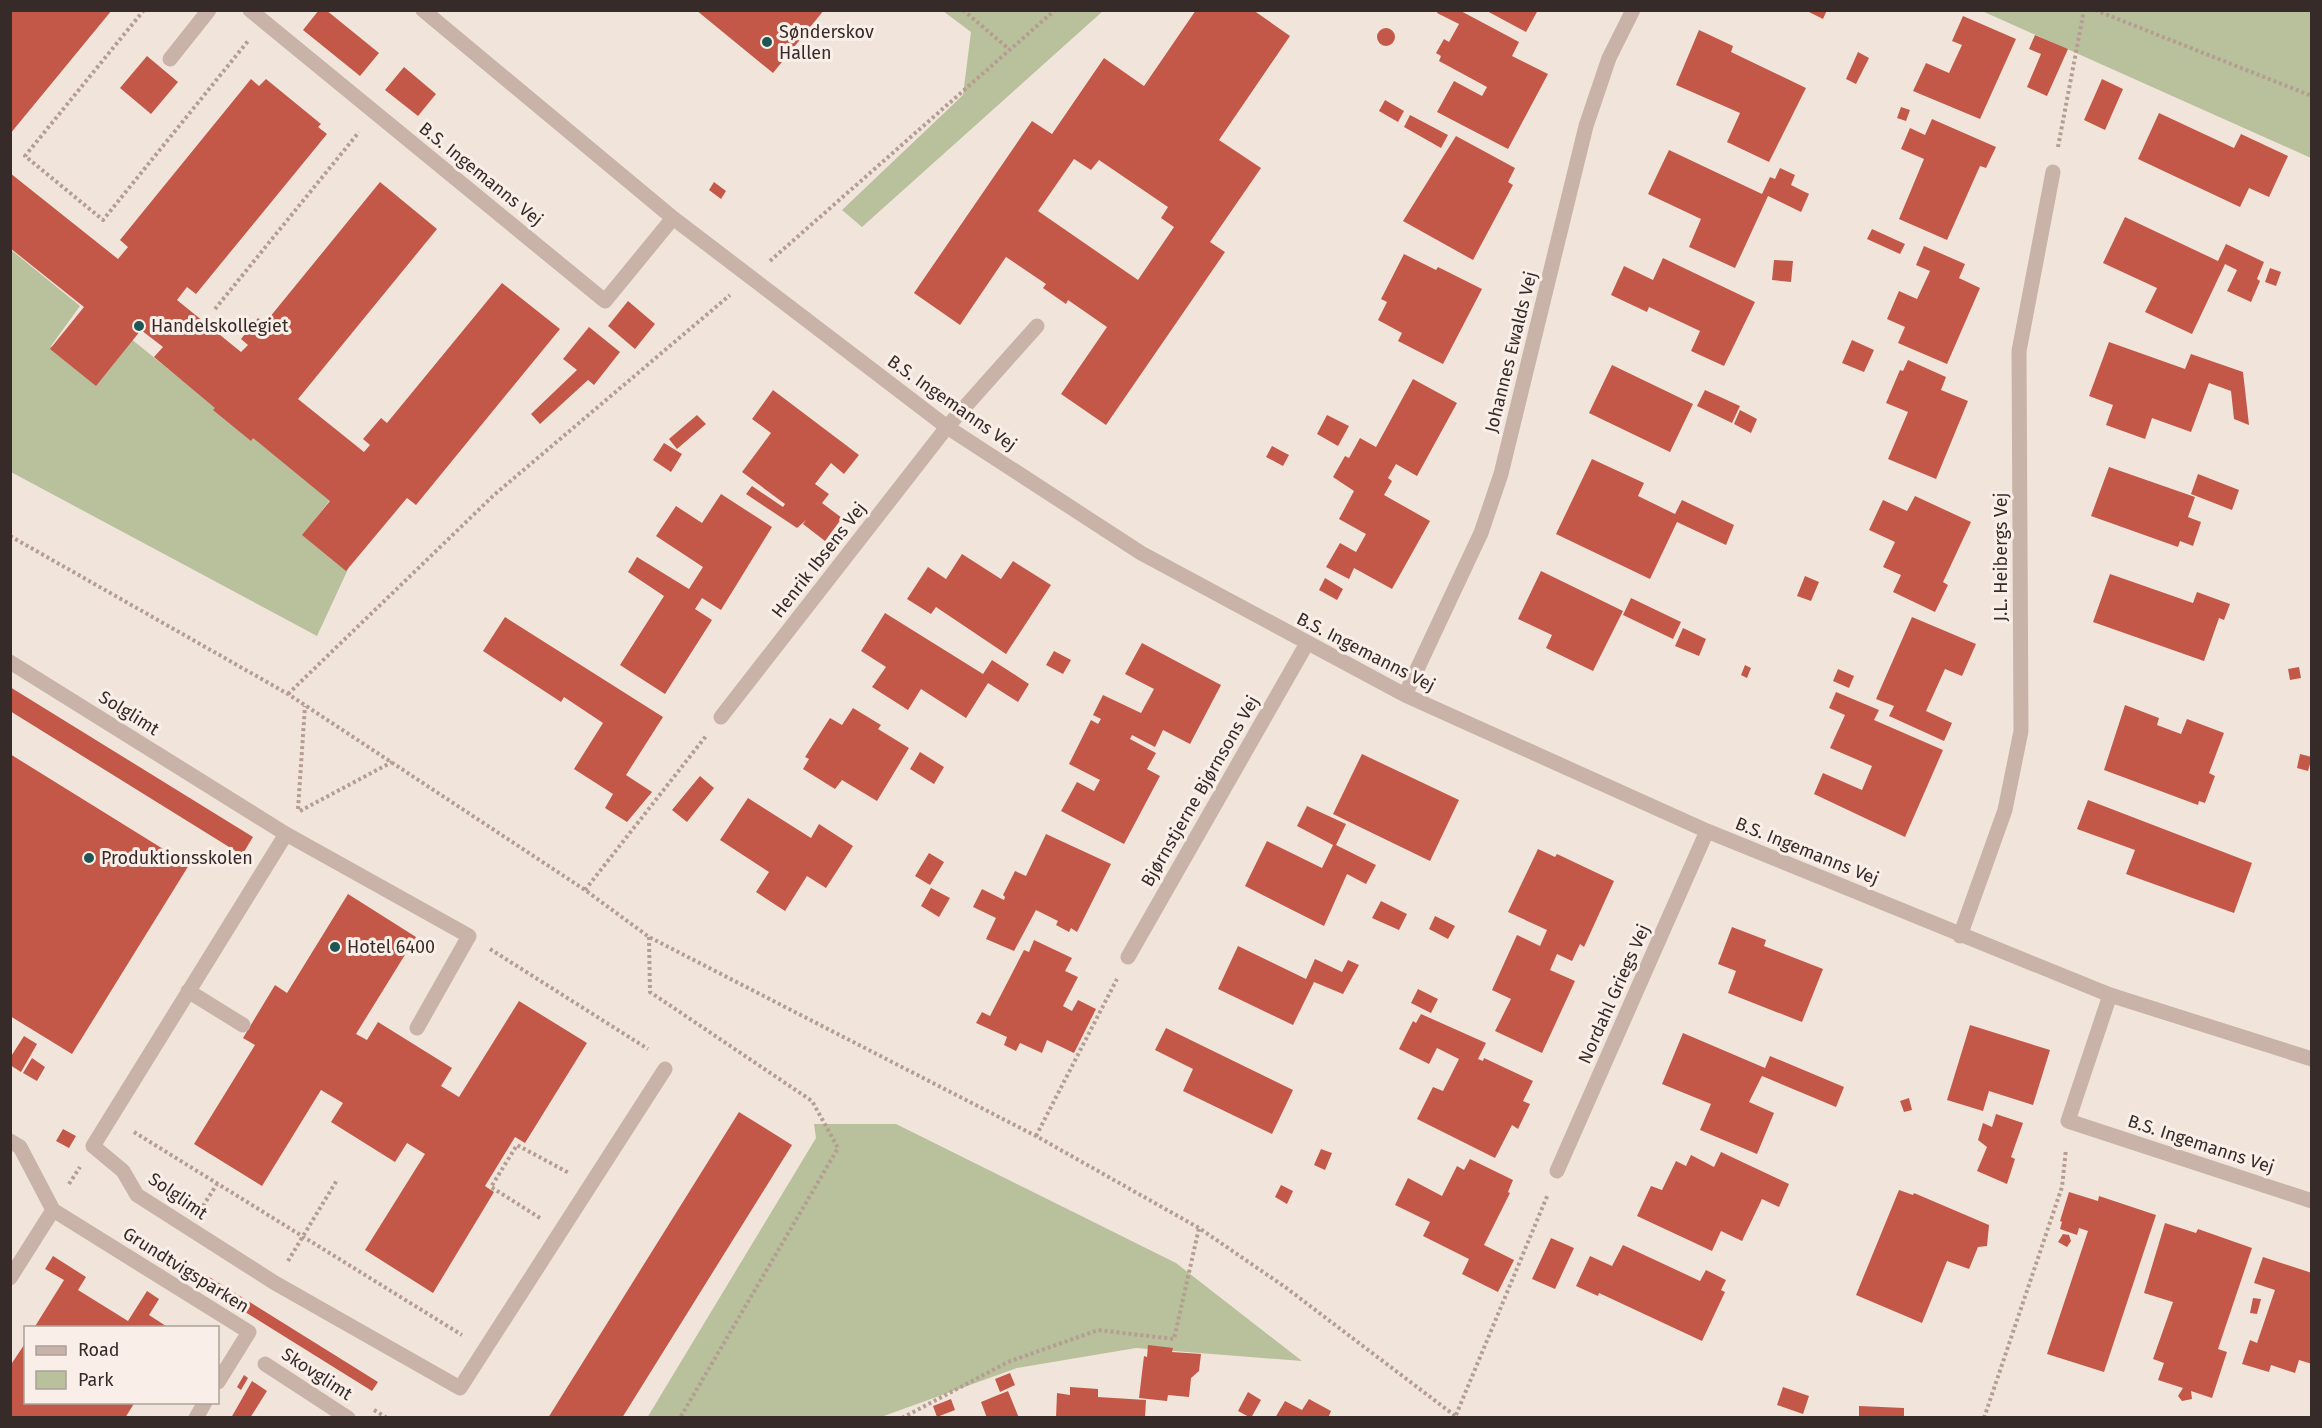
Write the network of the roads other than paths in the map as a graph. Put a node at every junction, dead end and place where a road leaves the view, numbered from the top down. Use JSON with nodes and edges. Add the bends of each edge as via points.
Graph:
{"nodes":[{"id":1,"x":209,"y":10,"type":"edge"},
{"id":2,"x":250,"y":10,"type":"edge"},
{"id":3,"x":423,"y":10,"type":"edge"},
{"id":4,"x":1633,"y":10,"type":"edge"},
{"id":5,"x":170,"y":59,"type":"dead end"},
{"id":6,"x":2053,"y":172,"type":"road end"},
{"id":7,"x":673,"y":218,"type":"junction"},
{"id":8,"x":1037,"y":326,"type":"dead end"},
{"id":9,"x":947,"y":427,"type":"junction"},
{"id":10,"x":1306,"y":645,"type":"junction"},
{"id":11,"x":10,"y":662,"type":"edge"},
{"id":12,"x":1405,"y":696,"type":"junction"},
{"id":13,"x":721,"y":717,"type":"road end"},
{"id":14,"x":1707,"y":831,"type":"junction"},
{"id":15,"x":286,"y":834,"type":"junction"},
{"id":16,"x":1960,"y":936,"type":"junction"},
{"id":17,"x":1128,"y":957,"type":"road end"},
{"id":18,"x":188,"y":991,"type":"junction"},
{"id":19,"x":2110,"y":995,"type":"junction"},
{"id":20,"x":243,"y":1025,"type":"dead end"},
{"id":21,"x":417,"y":1028,"type":"dead end"},
{"id":22,"x":2312,"y":1059,"type":"edge"},
{"id":23,"x":665,"y":1069,"type":"dead end"},
{"id":24,"x":10,"y":1141,"type":"edge"},
{"id":25,"x":1557,"y":1172,"type":"road end"},
{"id":26,"x":2312,"y":1201,"type":"edge"},
{"id":27,"x":53,"y":1210,"type":"junction"},
{"id":28,"x":10,"y":1278,"type":"edge"},
{"id":29,"x":265,"y":1364,"type":"dead end"},
{"id":30,"x":219,"y":1380,"type":"edge"},
{"id":31,"x":204,"y":1404,"type":"edge"},
{"id":32,"x":196,"y":1418,"type":"edge"},
{"id":33,"x":348,"y":1418,"type":"edge"}],
"edges":[{"from":1,"to":5,"type":"street"},
{"from":2,"to":7,"type":"street","name":"B.S. Ingemanns Vej","via":[[605,301]]},
{"from":3,"to":7,"type":"street","name":"B.S. Ingemanns Vej"},
{"from":4,"to":12,"type":"street","name":"Johannes Ewalds Vej","via":[[1609,58],[1586,126],[1498,483],[1481,533]]},
{"from":6,"to":16,"type":"street","name":"J.L. Heibergs Vej","via":[[2019,351],[2021,731],[2005,810]]},
{"from":7,"to":9,"type":"street","name":"B.S. Ingemanns Vej"},
{"from":8,"to":9,"type":"street","name":"Henrik Ibsens Vej"},
{"from":9,"to":10,"type":"street","name":"B.S. Ingemanns Vej","via":[[1141,554]]},
{"from":9,"to":13,"type":"street","name":"Henrik Ibsens Vej"},
{"from":10,"to":12,"type":"street","name":"B.S. Ingemanns Vej"},
{"from":10,"to":17,"type":"street","name":"Bjørnstjerne Bjørnsons Vej"},
{"from":11,"to":15,"type":"street","name":"Solglimt"},
{"from":12,"to":14,"type":"street","name":"B.S. Ingemanns Vej"},
{"from":14,"to":16,"type":"street","name":"B.S. Ingemanns Vej"},
{"from":14,"to":25,"type":"street","name":"Nordahl Griegs Vej"},
{"from":15,"to":18,"type":"street"},
{"from":15,"to":21,"type":"street","name":"Solglimt","via":[[469,936]]},
{"from":16,"to":19,"type":"street","name":"B.S. Ingemanns Vej"},
{"from":18,"to":20,"type":"street"},
{"from":18,"to":23,"type":"street","name":"Solglimt","via":[[93,1146],[123,1171],[137,1196],[274,1283],[460,1388]]},
{"from":19,"to":22,"type":"street","name":"B.S. Ingemanns Vej"},
{"from":19,"to":26,"type":"street","name":"B.S. Ingemanns Vej","via":[[2068,1121]]},
{"from":24,"to":27,"type":"street","via":[[20,1147]]},
{"from":27,"to":28,"type":"street"},
{"from":27,"to":30,"type":"street","name":"Grundtvigsparken","via":[[249,1332]]},
{"from":29,"to":33,"type":"street","name":"Skovglimt"},
{"from":31,"to":32,"type":"street"}]}
